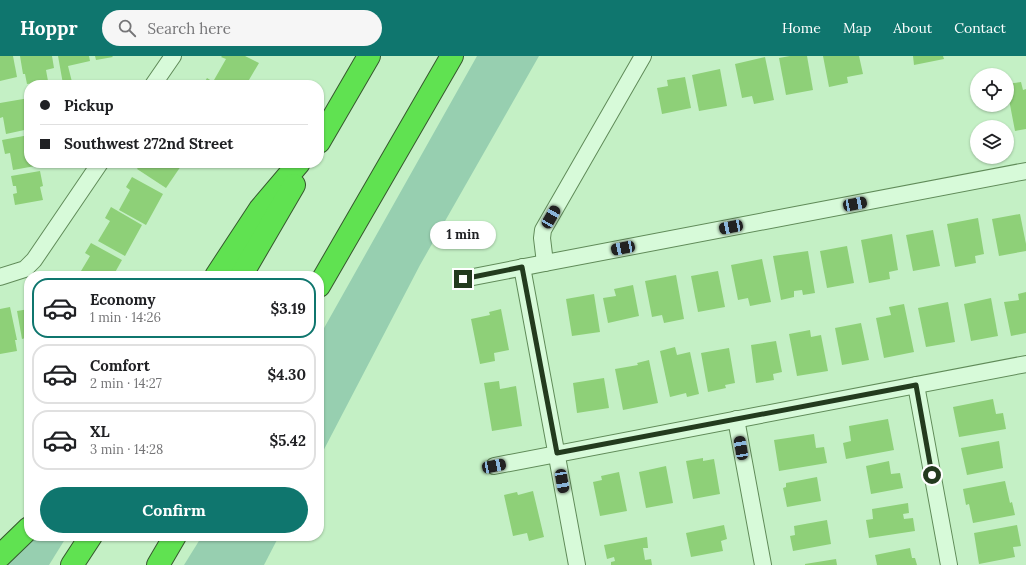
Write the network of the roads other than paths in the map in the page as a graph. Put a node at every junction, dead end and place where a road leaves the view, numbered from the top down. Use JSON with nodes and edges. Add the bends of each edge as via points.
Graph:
{"nodes":[{"id":1,"x":369,"y":56,"type":"edge"},
{"id":2,"x":452,"y":56,"type":"edge"},
{"id":3,"x":643,"y":56,"type":"edge"},
{"id":4,"x":171,"y":57,"type":"edge"},
{"id":5,"x":156,"y":80,"type":"edge"},
{"id":6,"x":324,"y":132,"type":"edge"},
{"id":7,"x":97,"y":168,"type":"edge"},
{"id":8,"x":295,"y":168,"type":"edge"},
{"id":9,"x":304,"y":168,"type":"edge"},
{"id":10,"x":1026,"y":171,"type":"edge"},
{"id":11,"x":545,"y":263,"type":"junction"},
{"id":12,"x":522,"y":267,"type":"junction"},
{"id":13,"x":219,"y":271,"type":"edge"},
{"id":14,"x":244,"y":271,"type":"edge"},
{"id":15,"x":0,"y":277,"type":"edge"},
{"id":16,"x":324,"y":277,"type":"edge"},
{"id":17,"x":463,"y":279,"type":"dead end"},
{"id":18,"x":1026,"y":364,"type":"edge"},
{"id":19,"x":916,"y":385,"type":"junction"},
{"id":20,"x":736,"y":419,"type":"junction"},
{"id":21,"x":557,"y":453,"type":"junction"},
{"id":22,"x":494,"y":466,"type":"dead end"},
{"id":23,"x":24,"y":533,"type":"edge"},
{"id":24,"x":88,"y":541,"type":"edge"},
{"id":25,"x":171,"y":541,"type":"edge"},
{"id":26,"x":0,"y":556,"type":"edge"},
{"id":27,"x":72,"y":565,"type":"edge"},
{"id":28,"x":158,"y":565,"type":"edge"},
{"id":29,"x":577,"y":565,"type":"edge"},
{"id":30,"x":763,"y":565,"type":"edge"},
{"id":31,"x":949,"y":565,"type":"edge"}],
"edges":[{"from":1,"to":6,"type":"highway"},
{"from":2,"to":16,"type":"highway"},
{"from":3,"to":11,"type":"street","via":[[544,230],[542,242]]},
{"from":4,"to":5,"type":"street"},
{"from":7,"to":15,"type":"street","via":[[34,260],[25,269]]},
{"from":8,"to":13,"type":"highway","via":[[260,209]]},
{"from":9,"to":14,"type":"highway"},
{"from":10,"to":11,"type":"street"},
{"from":11,"to":12,"type":"street"},
{"from":12,"to":17,"type":"street"},
{"from":12,"to":21,"type":"street"},
{"from":18,"to":19,"type":"street"},
{"from":19,"to":20,"type":"street"},
{"from":19,"to":31,"type":"street"},
{"from":20,"to":21,"type":"street"},
{"from":20,"to":30,"type":"street"},
{"from":21,"to":22,"type":"street"},
{"from":21,"to":29,"type":"street"},
{"from":23,"to":26,"type":"highway"},
{"from":24,"to":27,"type":"highway"},
{"from":25,"to":28,"type":"highway"}]}
